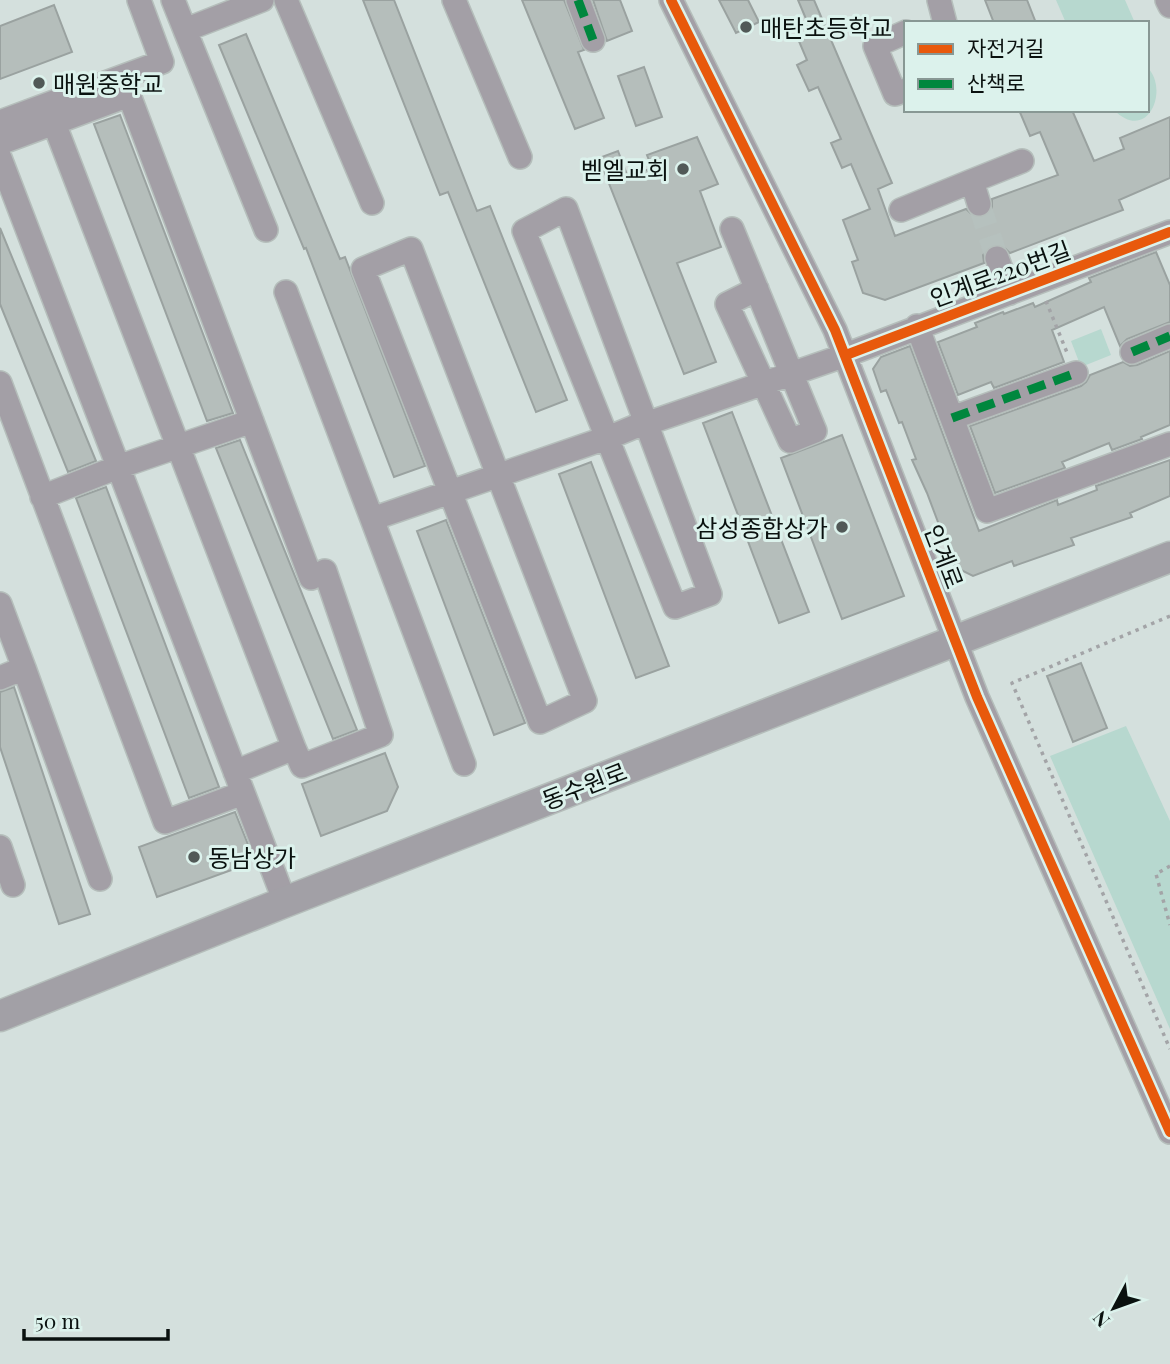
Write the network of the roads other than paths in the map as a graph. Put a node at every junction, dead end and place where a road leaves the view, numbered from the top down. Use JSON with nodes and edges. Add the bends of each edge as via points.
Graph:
{"nodes":[{"id":1,"x":139,"y":0,"type":"edge"},
{"id":2,"x":173,"y":0,"type":"edge"},
{"id":3,"x":262,"y":0,"type":"edge"},
{"id":4,"x":286,"y":0,"type":"edge"},
{"id":5,"x":454,"y":0,"type":"edge"},
{"id":6,"x":578,"y":0,"type":"edge"},
{"id":7,"x":671,"y":0,"type":"edge"},
{"id":8,"x":1167,"y":0,"type":"edge"},
{"id":9,"x":1170,"y":6,"type":"edge"},
{"id":10,"x":185,"y":30,"type":"junction"},
{"id":11,"x":904,"y":33,"type":"edge"},
{"id":12,"x":593,"y":40,"type":"dead end"},
{"id":13,"x":904,"y":91,"type":"edge"},
{"id":14,"x":0,"y":122,"type":"edge"},
{"id":15,"x":54,"y":123,"type":"junction"},
{"id":16,"x":0,"y":143,"type":"edge"},
{"id":17,"x":520,"y":157,"type":"dead end"},
{"id":18,"x":0,"y":159,"type":"edge"},
{"id":19,"x":1022,"y":161,"type":"dead end"},
{"id":20,"x":972,"y":181,"type":"junction"},
{"id":21,"x":372,"y":203,"type":"dead end"},
{"id":22,"x":979,"y":204,"type":"tunnel mouth"},
{"id":23,"x":901,"y":210,"type":"dead end"},
{"id":24,"x":732,"y":229,"type":"dead end"},
{"id":25,"x":266,"y":230,"type":"dead end"},
{"id":26,"x":1170,"y":232,"type":"edge"},
{"id":27,"x":998,"y":258,"type":"tunnel mouth"},
{"id":28,"x":757,"y":289,"type":"junction"},
{"id":29,"x":286,"y":292,"type":"dead end"},
{"id":30,"x":1010,"y":293,"type":"junction"},
{"id":31,"x":917,"y":326,"type":"junction"},
{"id":32,"x":1170,"y":336,"type":"edge"},
{"id":33,"x":1132,"y":352,"type":"dead end"},
{"id":34,"x":846,"y":355,"type":"junction"},
{"id":35,"x":792,"y":373,"type":"junction"},
{"id":36,"x":1076,"y":373,"type":"dead end"},
{"id":37,"x":0,"y":383,"type":"edge"},
{"id":38,"x":764,"y":383,"type":"junction"},
{"id":39,"x":952,"y":418,"type":"junction"},
{"id":40,"x":252,"y":421,"type":"junction"},
{"id":41,"x":646,"y":422,"type":"junction"},
{"id":42,"x":607,"y":437,"type":"junction"},
{"id":43,"x":1170,"y":444,"type":"edge"},
{"id":44,"x":178,"y":446,"type":"junction"},
{"id":45,"x":118,"y":467,"type":"junction"},
{"id":46,"x":498,"y":475,"type":"junction"},
{"id":47,"x":450,"y":491,"type":"junction"},
{"id":48,"x":42,"y":497,"type":"junction"},
{"id":49,"x":372,"y":519,"type":"junction"},
{"id":50,"x":1170,"y":556,"type":"edge"},
{"id":51,"x":0,"y":604,"type":"edge"},
{"id":52,"x":954,"y":640,"type":"junction"},
{"id":53,"x":24,"y":668,"type":"junction"},
{"id":54,"x":0,"y":678,"type":"edge"},
{"id":55,"x":294,"y":748,"type":"junction"},
{"id":56,"x":464,"y":764,"type":"dead end"},
{"id":57,"x":239,"y":783,"type":"junction"},
{"id":58,"x":0,"y":847,"type":"edge"},
{"id":59,"x":100,"y":879,"type":"dead end"},
{"id":60,"x":13,"y":885,"type":"dead end"},
{"id":61,"x":285,"y":902,"type":"junction"},
{"id":62,"x":0,"y":1016,"type":"edge"},
{"id":63,"x":1170,"y":1132,"type":"edge"}],
"edges":[{"from":1,"to":14,"type":"street","via":[[162,62]]},
{"from":2,"to":10,"type":"street"},
{"from":3,"to":10,"type":"street"},
{"from":4,"to":21,"type":"street"},
{"from":5,"to":17,"type":"street"},
{"from":6,"to":12,"type":"street"},
{"from":7,"to":34,"type":"street","name":"인계로"},
{"from":8,"to":9,"type":"street"},
{"from":10,"to":25,"type":"street"},
{"from":11,"to":13,"type":"street","via":[[875,46],[895,94]]},
{"from":15,"to":16,"type":"street"},
{"from":15,"to":40,"type":"street","via":[[129,95]]},
{"from":15,"to":44,"type":"street"},
{"from":18,"to":45,"type":"street"},
{"from":19,"to":20,"type":"street"},
{"from":20,"to":22,"type":"street"},
{"from":20,"to":23,"type":"street"},
{"from":24,"to":28,"type":"street"},
{"from":26,"to":30,"type":"street","name":"인계로220번길"},
{"from":27,"to":30,"type":"street"},
{"from":28,"to":35,"type":"street"},
{"from":28,"to":38,"type":"street","via":[[727,304]]},
{"from":29,"to":49,"type":"street"},
{"from":30,"to":31,"type":"street","name":"인계로220번길"},
{"from":31,"to":34,"type":"street","name":"인계로220번길"},
{"from":31,"to":39,"type":"street","name":"인계로220번길"},
{"from":32,"to":33,"type":"street"},
{"from":34,"to":35,"type":"street","name":"인계로220번길"},
{"from":34,"to":52,"type":"street","name":"인계로"},
{"from":35,"to":38,"type":"street","name":"인계로220번길"},
{"from":35,"to":38,"type":"street","via":[[815,431],[790,441]]},
{"from":36,"to":39,"type":"street"},
{"from":37,"to":48,"type":"street"},
{"from":38,"to":41,"type":"street","name":"인계로220번길"},
{"from":39,"to":43,"type":"street","name":"인계로220번길","via":[[987,511]]},
{"from":40,"to":44,"type":"street"},
{"from":40,"to":55,"type":"street","via":[[311,578],[325,571],[381,735],[302,766]]},
{"from":41,"to":42,"type":"street","name":"인계로220번길"},
{"from":41,"to":42,"type":"street","via":[[710,594],[675,607]]},
{"from":41,"to":42,"type":"street","via":[[566,209],[524,231]]},
{"from":42,"to":46,"type":"street","name":"인계로220번길"},
{"from":44,"to":45,"type":"street"},
{"from":44,"to":55,"type":"street"},
{"from":45,"to":48,"type":"street"},
{"from":45,"to":57,"type":"street"},
{"from":46,"to":47,"type":"street","name":"인계로220번길"},
{"from":46,"to":47,"type":"street","via":[[411,249],[363,269]]},
{"from":46,"to":47,"type":"street","via":[[585,701],[540,722]]},
{"from":47,"to":49,"type":"street","name":"인계로220번길"},
{"from":48,"to":57,"type":"street","via":[[165,822]]},
{"from":49,"to":56,"type":"street"},
{"from":50,"to":52,"type":"main road","name":"동수원로"},
{"from":51,"to":53,"type":"street"},
{"from":52,"to":61,"type":"main road","name":"동수원로"},
{"from":52,"to":63,"type":"street","name":"인계로"},
{"from":53,"to":54,"type":"street"},
{"from":53,"to":59,"type":"street"},
{"from":55,"to":57,"type":"street"},
{"from":57,"to":61,"type":"street"},
{"from":58,"to":60,"type":"street"},
{"from":61,"to":62,"type":"main road","name":"동수원로"}]}
